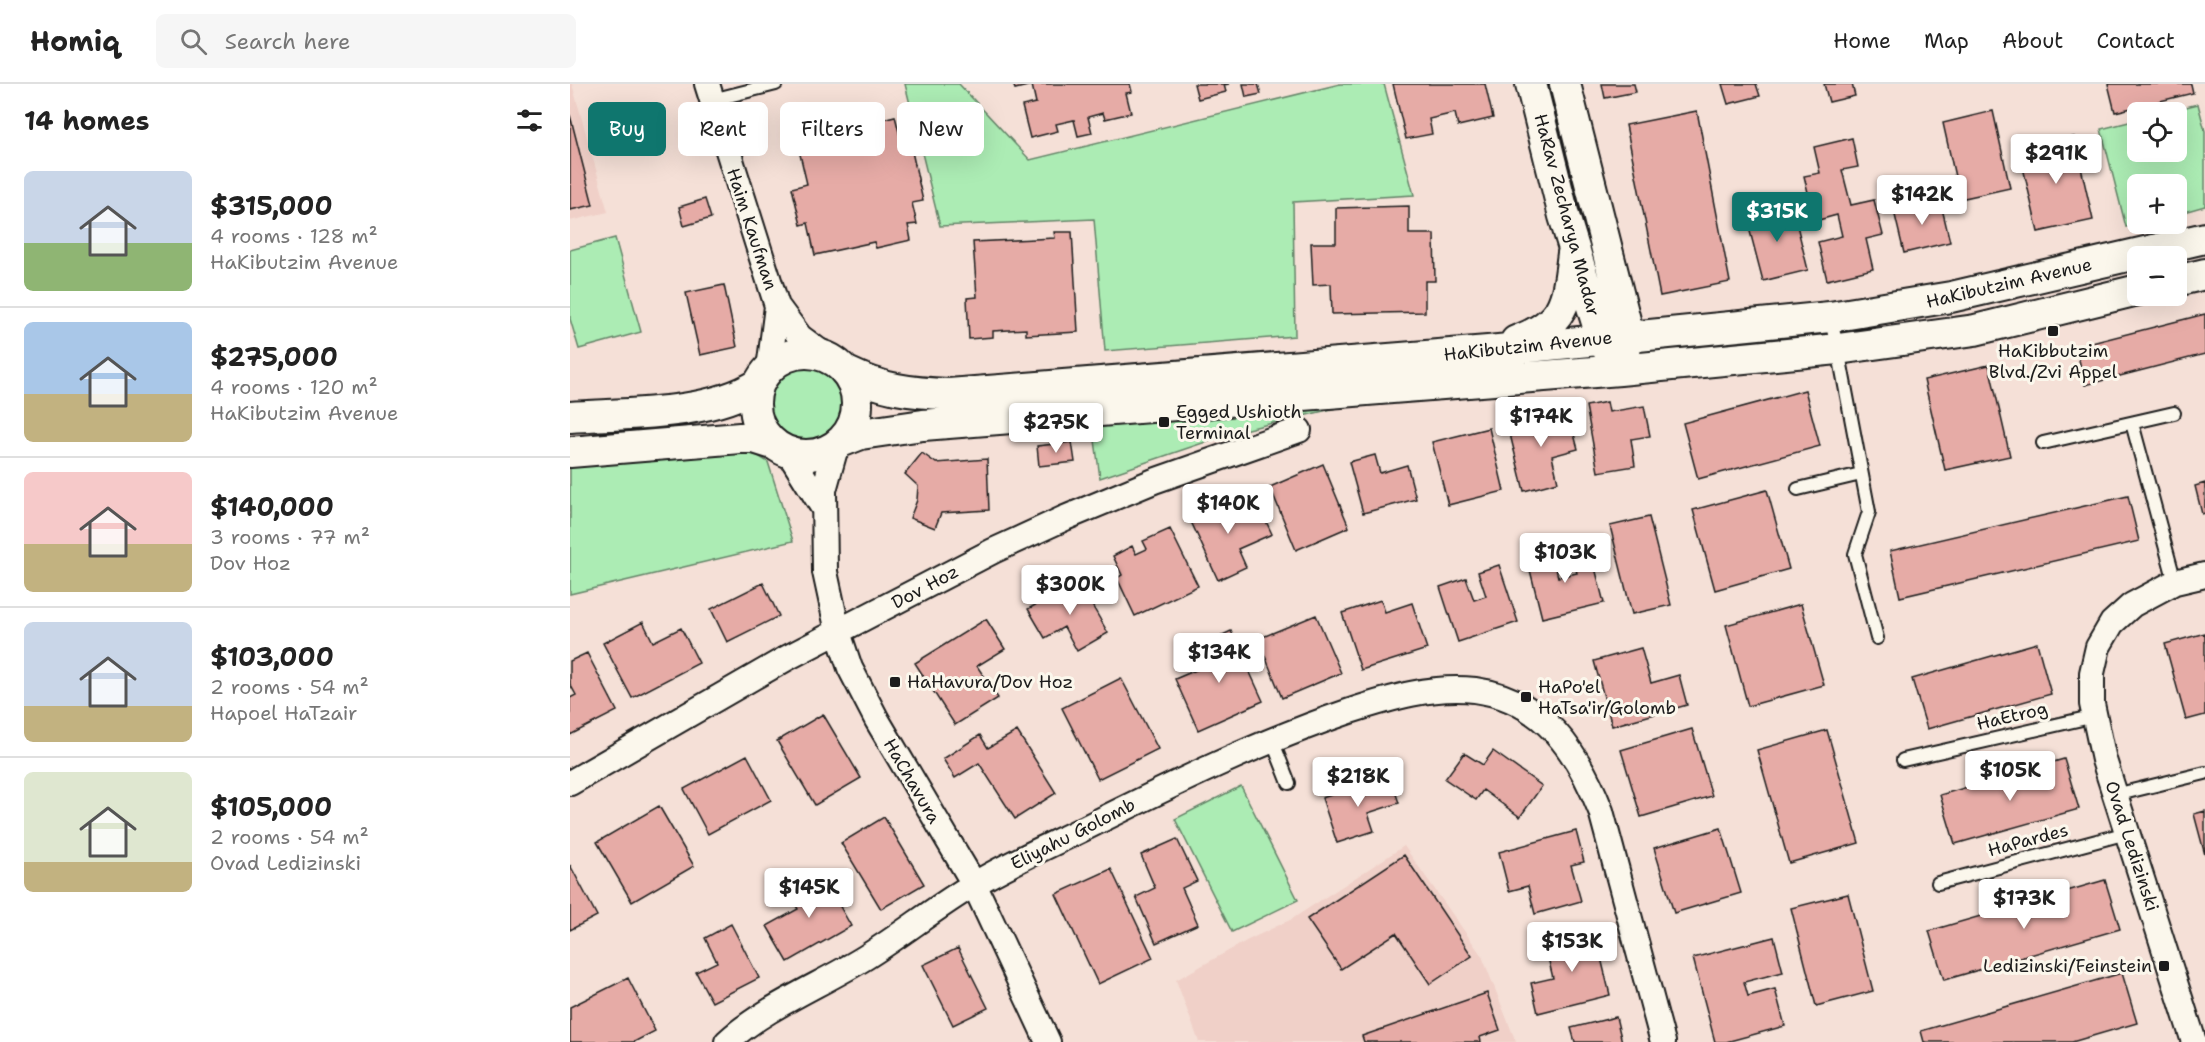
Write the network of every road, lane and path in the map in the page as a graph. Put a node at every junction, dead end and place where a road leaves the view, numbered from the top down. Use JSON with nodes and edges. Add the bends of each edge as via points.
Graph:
{"nodes":[{"id":1,"x":776,"y":84,"type":"edge"},
{"id":2,"x":1531,"y":84,"type":"edge"},
{"id":3,"x":1565,"y":84,"type":"edge"},
{"id":4,"x":709,"y":92,"type":"edge"},
{"id":5,"x":2205,"y":238,"type":"edge"},
{"id":6,"x":1574,"y":247,"type":"junction"},
{"id":7,"x":2205,"y":274,"type":"edge"},
{"id":8,"x":2187,"y":278,"type":"edge"},
{"id":9,"x":2127,"y":293,"type":"edge"},
{"id":10,"x":777,"y":306,"type":"junction"},
{"id":11,"x":1830,"y":317,"type":"junction"},
{"id":12,"x":1615,"y":337,"type":"junction"},
{"id":13,"x":1838,"y":349,"type":"junction"},
{"id":14,"x":1488,"y":351,"type":"junction"},
{"id":15,"x":837,"y":365,"type":"junction"},
{"id":16,"x":1620,"y":370,"type":"junction"},
{"id":17,"x":764,"y":376,"type":"junction"},
{"id":18,"x":2174,"y":413,"type":"dead end"},
{"id":19,"x":570,"y":417,"type":"edge"},
{"id":20,"x":2132,"y":423,"type":"junction"},
{"id":21,"x":1299,"y":430,"type":"dead end"},
{"id":22,"x":2043,"y":443,"type":"dead end"},
{"id":23,"x":839,"y":444,"type":"junction"},
{"id":24,"x":781,"y":448,"type":"junction"},
{"id":25,"x":570,"y":452,"type":"edge"},
{"id":26,"x":1861,"y":474,"type":"junction"},
{"id":27,"x":1798,"y":489,"type":"dead end"},
{"id":28,"x":822,"y":506,"type":"junction"},
{"id":29,"x":2205,"y":575,"type":"edge"},
{"id":30,"x":2175,"y":582,"type":"junction"},
{"id":31,"x":838,"y":632,"type":"junction"},
{"id":32,"x":1877,"y":638,"type":"dead end"},
{"id":33,"x":2095,"y":716,"type":"junction"},
{"id":34,"x":1272,"y":740,"type":"junction"},
{"id":35,"x":1903,"y":760,"type":"dead end"},
{"id":36,"x":2205,"y":773,"type":"edge"},
{"id":37,"x":570,"y":783,"type":"edge"},
{"id":38,"x":1289,"y":783,"type":"dead end"},
{"id":39,"x":2115,"y":795,"type":"junction"},
{"id":40,"x":2127,"y":832,"type":"junction"},
{"id":41,"x":1938,"y":883,"type":"dead end"},
{"id":42,"x":974,"y":884,"type":"junction"},
{"id":43,"x":2205,"y":1039,"type":"edge"},
{"id":44,"x":727,"y":1042,"type":"edge"},
{"id":45,"x":1048,"y":1042,"type":"edge"},
{"id":46,"x":1663,"y":1042,"type":"edge"},
{"id":47,"x":2194,"y":1042,"type":"edge"}],
"edges":[{"from":1,"to":4,"type":"lane"},
{"from":2,"to":6,"type":"street","name":"HaRav Zecharya Madar"},
{"from":3,"to":12,"type":"street","name":"HaRav Zecharya Madar"},
{"from":4,"to":10,"type":"street","name":"Haim Kaufman"},
{"from":5,"to":11,"type":"street","name":"HaKibutzim Avenue","via":[[1951,297]]},
{"from":6,"to":12,"type":"street","name":"HaRav Zecharya Madar"},
{"from":6,"to":14,"type":"street","via":[[1569,285],[1553,321],[1528,336]]},
{"from":7,"to":8,"type":"street"},
{"from":9,"to":13,"type":"street","name":"HaKibutzim Avenue","via":[[1975,330]]},
{"from":10,"to":15,"type":"street","name":"Haim Kaufman","via":[[800,338]]},
{"from":10,"to":17,"type":"street","name":"Haim Kaufman"},
{"from":11,"to":12,"type":"street","name":"HaKibutzim Avenue"},
{"from":11,"to":13,"type":"lane"},
{"from":12,"to":14,"type":"street","name":"HaKibutzim Avenue"},
{"from":12,"to":16,"type":"street","name":"HaRav Zecharya Madar"},
{"from":13,"to":16,"type":"street","name":"HaKibutzim Avenue"},
{"from":13,"to":26,"type":"lane"},
{"from":14,"to":15,"type":"street","name":"HaKibutzim Avenue","via":[[949,394],[882,387]]},
{"from":15,"to":17,"type":"street","via":[[811,353],[796,354],[782,359]]},
{"from":15,"to":23,"type":"street","via":[[857,396],[858,409],[855,422]]},
{"from":16,"to":23,"type":"street","name":"HaKibutzim Avenue","via":[[923,425],[861,434]]},
{"from":17,"to":19,"type":"street","via":[[744,393],[710,405]]},
{"from":17,"to":24,"type":"street","via":[[755,400],[756,416],[763,431]]},
{"from":18,"to":20,"type":"lane"},
{"from":20,"to":22,"type":"lane"},
{"from":20,"to":30,"type":"lane"},
{"from":21,"to":31,"type":"street","name":"Dov Hoz","via":[[1154,481],[1060,520],[993,550]]},
{"from":23,"to":24,"type":"street","via":[[805,456]]},
{"from":23,"to":28,"type":"street","name":"HaChavura"},
{"from":24,"to":25,"type":"street","via":[[754,438],[740,438]]},
{"from":24,"to":28,"type":"street","name":"HaChavura"},
{"from":26,"to":27,"type":"lane"},
{"from":26,"to":32,"type":"lane","via":[[1869,512],[1855,554]]},
{"from":28,"to":31,"type":"street","name":"HaChavura","via":[[825,572]]},
{"from":29,"to":30,"type":"street","name":"Ovad Ledizinski"},
{"from":30,"to":33,"type":"street","name":"Ovad Ledizinski","via":[[2132,605],[2112,623],[2098,647],[2092,673]]},
{"from":31,"to":37,"type":"street","name":"Dov Hoz"},
{"from":31,"to":42,"type":"street","name":"HaChavura","via":[[862,693]]},
{"from":33,"to":35,"type":"lane","name":"HaEtrog"},
{"from":33,"to":39,"type":"street","name":"Ovad Ledizinski"},
{"from":34,"to":38,"type":"lane"},
{"from":34,"to":42,"type":"street","name":"Eliyahu Golomb","via":[[1193,774]]},
{"from":34,"to":46,"type":"street","name":"Eliyahu Golomb","via":[[1367,706],[1448,688],[1507,698],[1535,712],[1580,767],[1601,811]]},
{"from":36,"to":39,"type":"lane"},
{"from":39,"to":40,"type":"street","name":"Ovad Ledizinski"},
{"from":40,"to":41,"type":"lane","name":"HaPardes"},
{"from":40,"to":47,"type":"street","name":"Ovad Ledizinski"},
{"from":42,"to":44,"type":"street","name":"Eliyahu Golomb","via":[[866,957],[760,1017]]},
{"from":42,"to":45,"type":"street","name":"HaChavura"},
{"from":43,"to":47,"type":"lane"}]}
